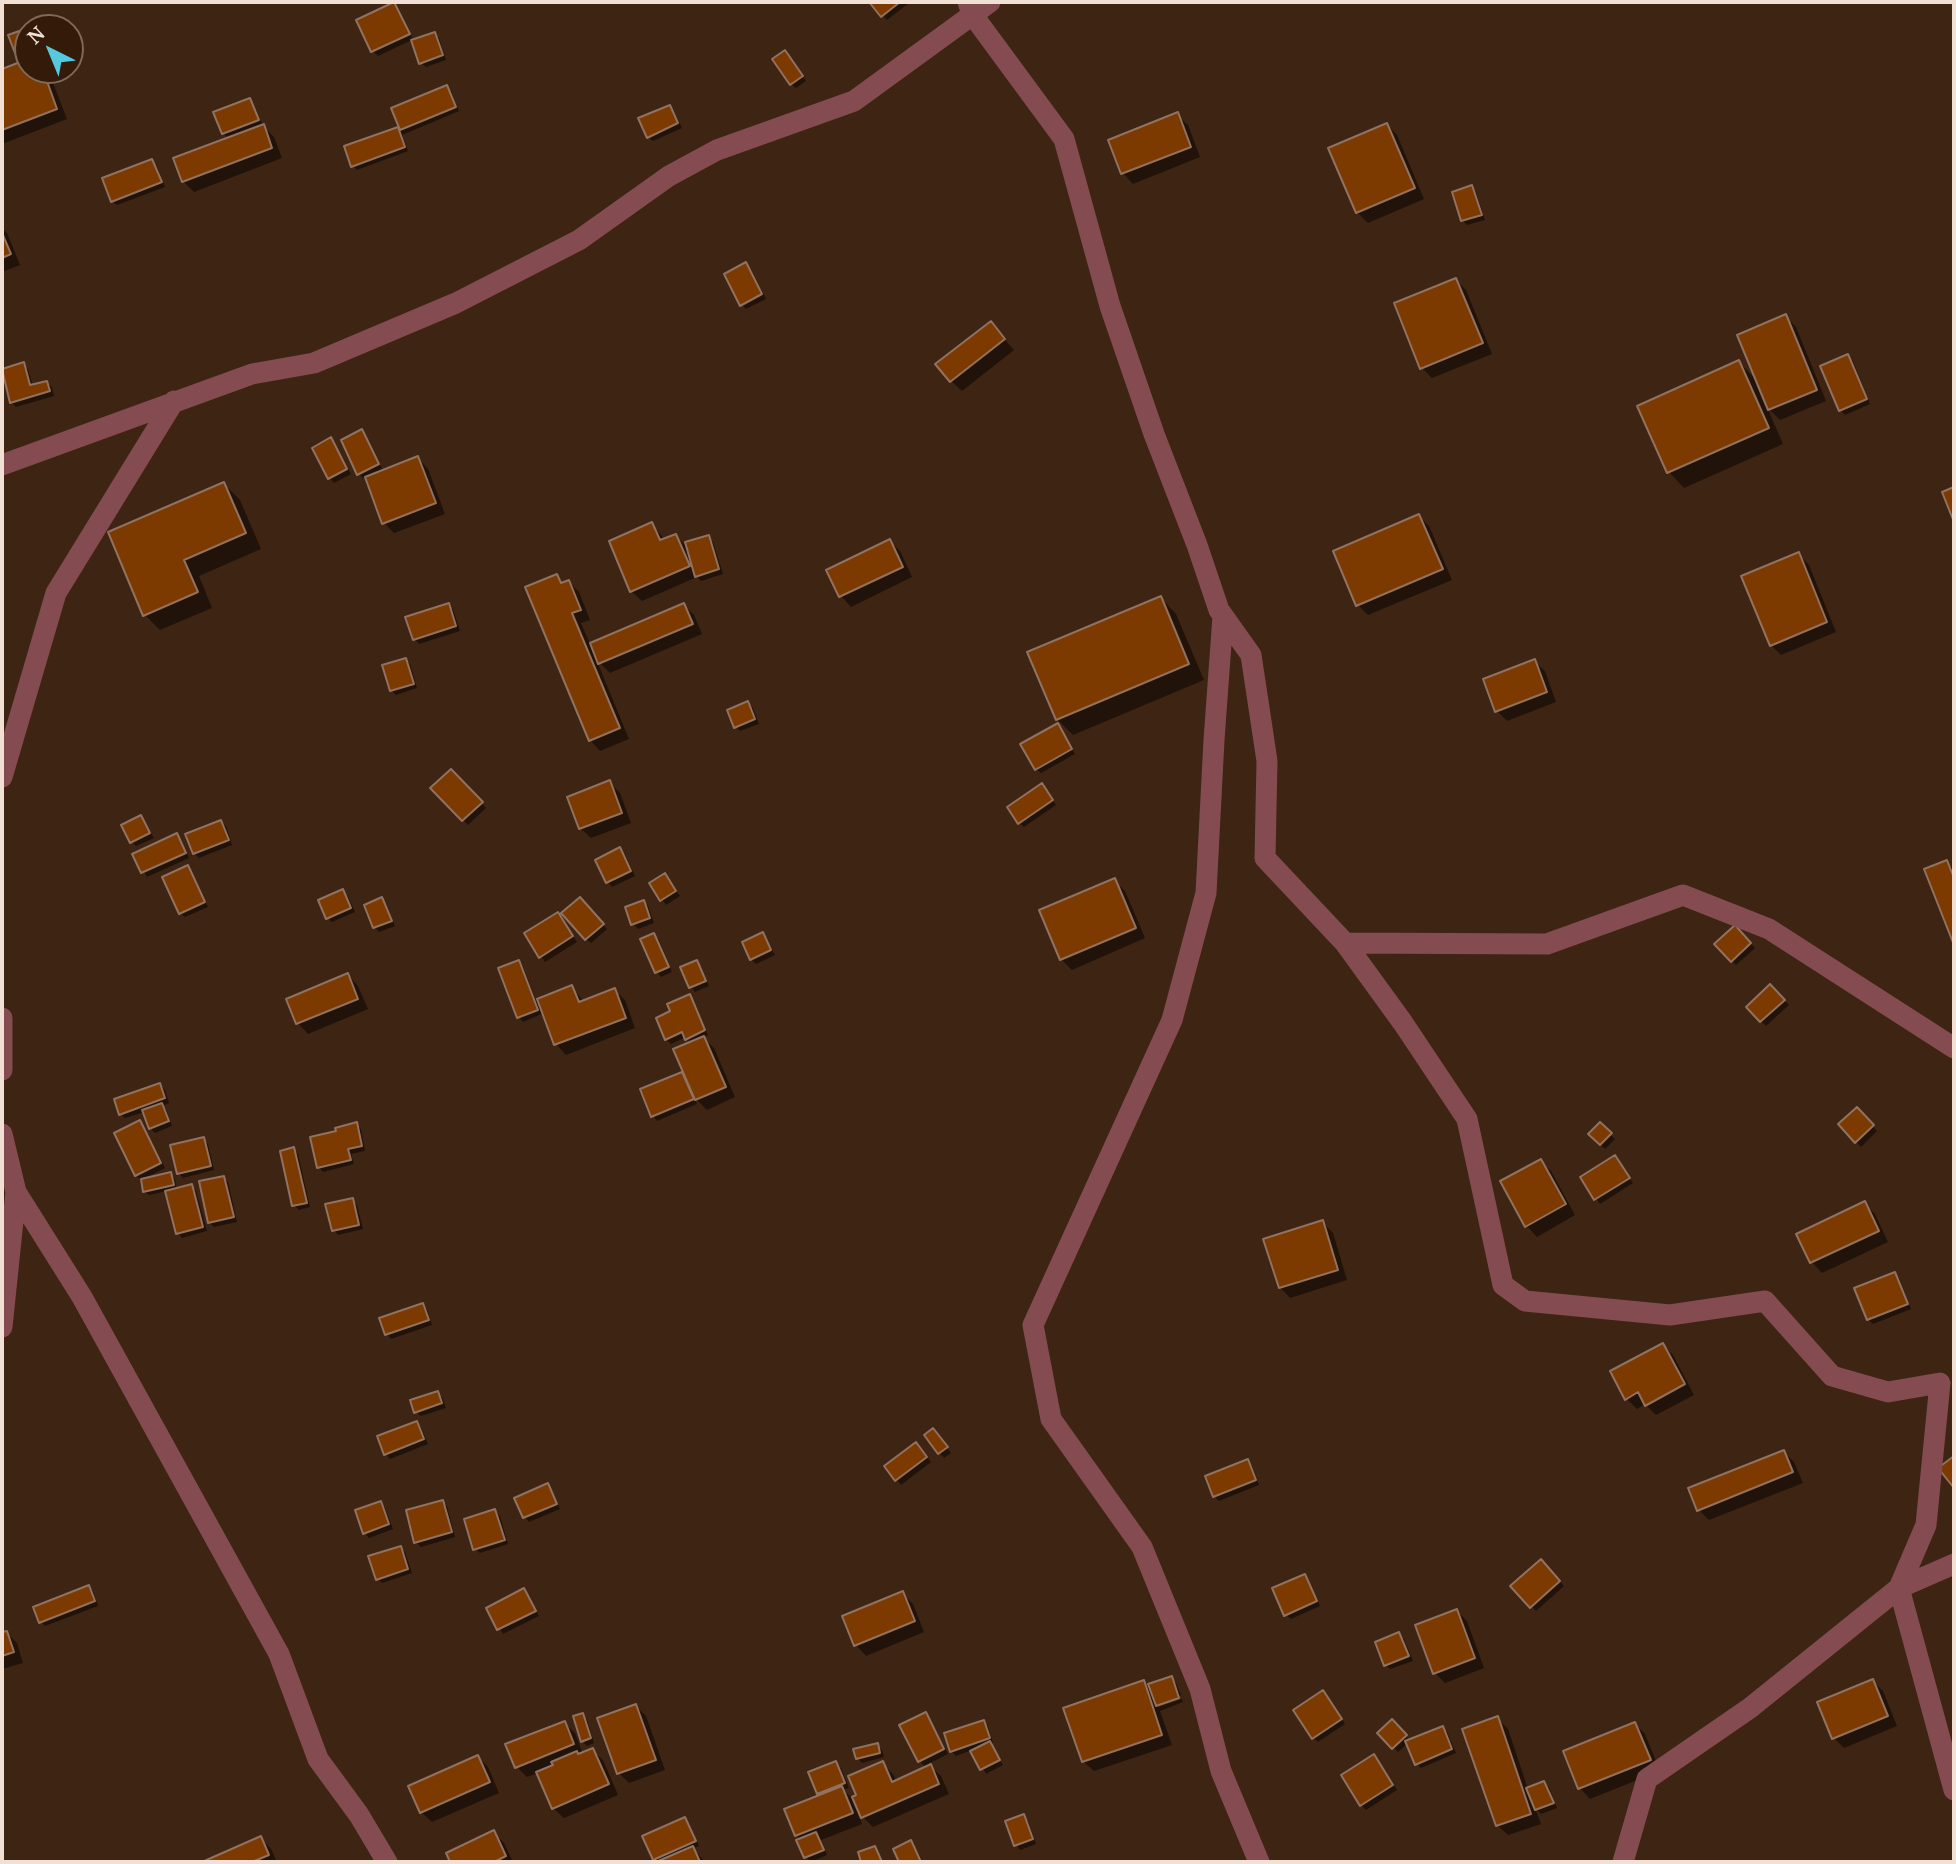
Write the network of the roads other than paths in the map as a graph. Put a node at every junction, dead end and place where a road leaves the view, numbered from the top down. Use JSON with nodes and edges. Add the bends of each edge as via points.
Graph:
{"nodes":[{"id":1,"x":990,"y":2,"type":"edge"},
{"id":2,"x":970,"y":8,"type":"edge"},
{"id":3,"x":174,"y":401,"type":"junction"},
{"id":4,"x":2,"y":465,"type":"edge"},
{"id":5,"x":1223,"y":616,"type":"junction"},
{"id":6,"x":2,"y":777,"type":"edge"},
{"id":7,"x":1345,"y":943,"type":"junction"},
{"id":8,"x":2,"y":1018,"type":"edge"},
{"id":9,"x":1954,"y":1048,"type":"edge"},
{"id":10,"x":2,"y":1070,"type":"edge"},
{"id":11,"x":2,"y":1134,"type":"edge"},
{"id":12,"x":16,"y":1192,"type":"junction"},
{"id":13,"x":2,"y":1327,"type":"edge"},
{"id":14,"x":1954,"y":1564,"type":"edge"},
{"id":15,"x":1899,"y":1588,"type":"junction"},
{"id":16,"x":1954,"y":1790,"type":"edge"},
{"id":17,"x":387,"y":1862,"type":"edge"},
{"id":18,"x":1259,"y":1862,"type":"edge"},
{"id":19,"x":1623,"y":1862,"type":"edge"}],
"edges":[{"from":1,"to":2,"type":"street"},
{"from":2,"to":3,"type":"street","via":[[854,101],[718,150],[669,176],[579,240],[456,303],[314,363],[252,374]]},
{"from":2,"to":5,"type":"street","via":[[1064,139],[1110,306]]},
{"from":3,"to":4,"type":"street"},
{"from":3,"to":6,"type":"street","via":[[56,593]]},
{"from":5,"to":7,"type":"street","via":[[1251,655],[1267,761],[1265,858]]},
{"from":5,"to":18,"type":"street","via":[[1203,906],[1172,1020],[1033,1325],[1051,1419],[1142,1547],[1200,1689],[1221,1771]]},
{"from":7,"to":9,"type":"street","via":[[1547,944],[1683,895],[1769,929]]},
{"from":7,"to":15,"type":"street","via":[[1467,1119],[1503,1286],[1525,1301],[1670,1315],[1765,1301],[1832,1376],[1888,1392],[1940,1383],[1926,1525]]},
{"from":8,"to":10,"type":"street"},
{"from":11,"to":12,"type":"street"},
{"from":12,"to":13,"type":"street"},
{"from":12,"to":17,"type":"street","via":[[82,1297],[279,1654],[318,1759]]},
{"from":14,"to":15,"type":"street"},
{"from":15,"to":16,"type":"street"},
{"from":15,"to":19,"type":"street","via":[[1750,1708],[1647,1779]]}]}
